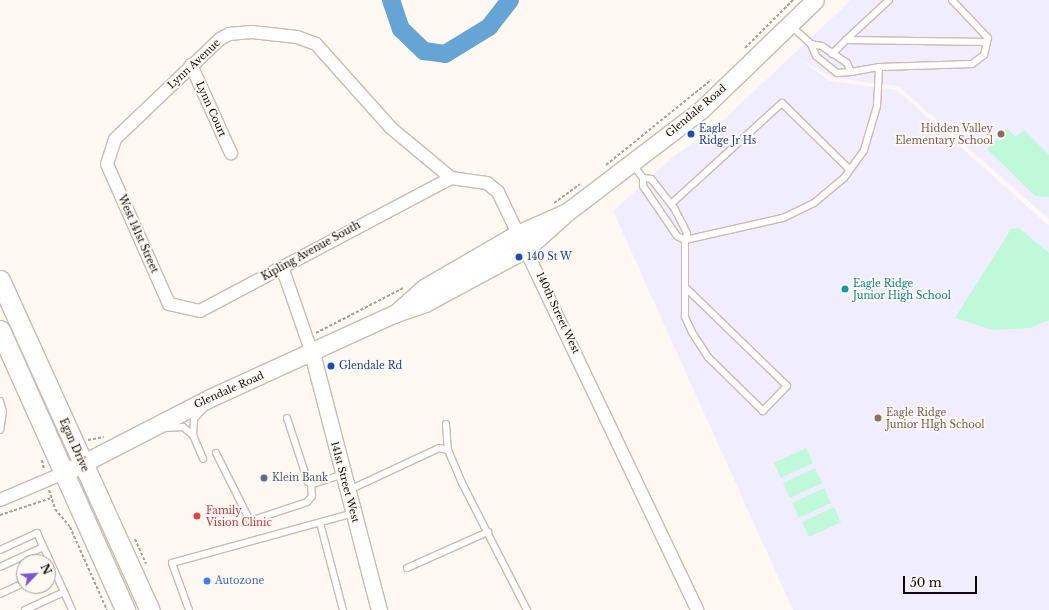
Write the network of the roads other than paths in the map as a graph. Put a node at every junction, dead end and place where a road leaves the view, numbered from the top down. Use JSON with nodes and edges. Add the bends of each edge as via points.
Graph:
{"nodes":[{"id":1,"x":815,"y":0,"type":"edge"},
{"id":2,"x":889,"y":0,"type":"edge"},
{"id":3,"x":952,"y":0,"type":"edge"},
{"id":4,"x":789,"y":25,"type":"junction"},
{"id":5,"x":846,"y":40,"type":"junction"},
{"id":6,"x":987,"y":42,"type":"junction"},
{"id":7,"x":811,"y":44,"type":"junction"},
{"id":8,"x":832,"y":54,"type":"junction"},
{"id":9,"x":191,"y":65,"type":"junction"},
{"id":10,"x":878,"y":67,"type":"junction"},
{"id":11,"x":851,"y":72,"type":"junction"},
{"id":12,"x":231,"y":153,"type":"dead end"},
{"id":13,"x":632,"y":163,"type":"junction"},
{"id":14,"x":107,"y":164,"type":"joint"},
{"id":15,"x":850,"y":170,"type":"junction"},
{"id":16,"x":451,"y":178,"type":"junction"},
{"id":17,"x":643,"y":178,"type":"junction"},
{"id":18,"x":672,"y":204,"type":"junction"},
{"id":19,"x":524,"y":240,"type":"junction"},
{"id":20,"x":685,"y":240,"type":"junction"},
{"id":21,"x":282,"y":267,"type":"junction"},
{"id":22,"x":0,"y":280,"type":"edge"},
{"id":23,"x":685,"y":286,"type":"junction"},
{"id":24,"x":169,"y":304,"type":"joint"},
{"id":25,"x":0,"y":330,"type":"edge"},
{"id":26,"x":310,"y":345,"type":"junction"},
{"id":27,"x":228,"y":390,"type":"junction"},
{"id":28,"x":0,"y":401,"type":"edge"},
{"id":29,"x":287,"y":418,"type":"dead end"},
{"id":30,"x":446,"y":424,"type":"dead end"},
{"id":31,"x":0,"y":430,"type":"edge"},
{"id":32,"x":193,"y":435,"type":"junction"},
{"id":33,"x":128,"y":439,"type":"junction"},
{"id":34,"x":448,"y":450,"type":"junction"},
{"id":35,"x":216,"y":453,"type":"dead end"},
{"id":36,"x":203,"y":459,"type":"dead end"},
{"id":37,"x":82,"y":464,"type":"junction"},
{"id":38,"x":64,"y":473,"type":"junction"},
{"id":39,"x":343,"y":474,"type":"junction"},
{"id":40,"x":310,"y":484,"type":"junction"},
{"id":41,"x":347,"y":491,"type":"junction"},
{"id":42,"x":0,"y":500,"type":"edge"},
{"id":43,"x":353,"y":513,"type":"junction"},
{"id":44,"x":320,"y":522,"type":"junction"},
{"id":45,"x":488,"y":532,"type":"junction"},
{"id":46,"x":43,"y":547,"type":"junction"},
{"id":47,"x":0,"y":550,"type":"edge"},
{"id":48,"x":45,"y":554,"type":"edge"},
{"id":49,"x":0,"y":567,"type":"edge"},
{"id":50,"x":407,"y":568,"type":"dead end"},
{"id":51,"x":56,"y":578,"type":"edge"},
{"id":52,"x":16,"y":587,"type":"edge"},
{"id":53,"x":64,"y":592,"type":"junction"},
{"id":54,"x":0,"y":594,"type":"edge"},
{"id":55,"x":25,"y":610,"type":"edge"},
{"id":56,"x":72,"y":610,"type":"edge"},
{"id":57,"x":125,"y":610,"type":"edge"},
{"id":58,"x":150,"y":610,"type":"edge"},
{"id":59,"x":189,"y":610,"type":"edge"},
{"id":60,"x":343,"y":610,"type":"edge"},
{"id":61,"x":379,"y":610,"type":"edge"},
{"id":62,"x":527,"y":610,"type":"edge"},
{"id":63,"x":697,"y":610,"type":"edge"}],
"edges":[{"from":1,"to":4,"type":"main road","name":"Glendale Road"},
{"from":2,"to":5,"type":"lane"},
{"from":3,"to":6,"type":"lane","via":[[988,38]]},
{"from":4,"to":7,"type":"lane"},
{"from":4,"to":13,"type":"main road","name":"Glendale Road","via":[[701,110]]},
{"from":5,"to":6,"type":"lane"},
{"from":5,"to":8,"type":"lane"},
{"from":6,"to":10,"type":"lane","via":[[984,55],[972,64]]},
{"from":7,"to":8,"type":"lane","via":[[822,46]]},
{"from":7,"to":11,"type":"lane","via":[[816,56],[837,73]]},
{"from":8,"to":11,"type":"lane","via":[[847,63]]},
{"from":9,"to":12,"type":"street","name":"Lynn Court"},
{"from":9,"to":14,"type":"street","name":"Lynn Avenue","via":[[115,139]]},
{"from":9,"to":16,"type":"street","name":"Lynn Avenue","via":[[220,39],[240,32],[297,37],[316,44],[391,128]]},
{"from":10,"to":11,"type":"lane"},
{"from":10,"to":15,"type":"lane","via":[[877,106],[864,150]]},
{"from":13,"to":17,"type":"lane"},
{"from":13,"to":19,"type":"main road","name":"Glendale Road","via":[[567,212]]},
{"from":14,"to":24,"type":"street","name":"West 141st Street"},
{"from":15,"to":18,"type":"lane","via":[[782,103]]},
{"from":15,"to":20,"type":"lane","via":[[814,204],[783,218]]},
{"from":16,"to":19,"type":"street","name":"140th Street West","via":[[487,183],[498,192]]},
{"from":16,"to":21,"type":"street","name":"Kipling Avenue South"},
{"from":17,"to":18,"type":"lane","via":[[650,178]]},
{"from":17,"to":20,"type":"lane","via":[[643,186],[677,236]]},
{"from":18,"to":20,"type":"lane","via":[[687,233]]},
{"from":19,"to":26,"type":"main road","name":"Glendale Road","via":[[418,292],[396,313]]},
{"from":19,"to":63,"type":"street","name":"140th Street West"},
{"from":20,"to":23,"type":"lane"},
{"from":21,"to":24,"type":"street","name":"Kipling Avenue South","via":[[200,311]]},
{"from":21,"to":26,"type":"street"},
{"from":22,"to":37,"type":"highway","name":"Egan Drive"},
{"from":23,"to":23,"type":"lane","via":[[685,317],[692,332],[708,357],[763,411],[787,386]]},
{"from":25,"to":38,"type":"highway","name":"Egan Drive"},
{"from":26,"to":27,"type":"main road","name":"Glendale Road"},
{"from":26,"to":39,"type":"street","name":"141st Street West"},
{"from":27,"to":32,"type":"lane","via":[[199,413],[193,423]]},
{"from":27,"to":33,"type":"main road","name":"Glendale Road"},
{"from":28,"to":31,"type":"lane","via":[[3,412]]},
{"from":29,"to":40,"type":"lane"},
{"from":30,"to":34,"type":"lane"},
{"from":32,"to":33,"type":"lane","via":[[177,426]]},
{"from":32,"to":36,"type":"lane"},
{"from":33,"to":37,"type":"main road","name":"Glendale Road"},
{"from":34,"to":41,"type":"lane","via":[[439,448]]},
{"from":34,"to":45,"type":"lane"},
{"from":35,"to":40,"type":"lane","via":[[250,521],[307,502],[312,496]]},
{"from":37,"to":38,"type":"main road","name":"Glendale Road"},
{"from":37,"to":58,"type":"highway","name":"Egan Drive"},
{"from":38,"to":42,"type":"street"},
{"from":38,"to":57,"type":"highway","name":"Egan Drive"},
{"from":39,"to":40,"type":"lane"},
{"from":39,"to":41,"type":"street","name":"141st Street West"},
{"from":41,"to":43,"type":"street","name":"141st Street West"},
{"from":43,"to":44,"type":"lane"},
{"from":43,"to":61,"type":"street","name":"141st Street West"},
{"from":44,"to":59,"type":"lane","via":[[172,563]]},
{"from":44,"to":60,"type":"lane"},
{"from":45,"to":50,"type":"lane"},
{"from":45,"to":62,"type":"lane"},
{"from":46,"to":47,"type":"lane","via":[[37,533]]},
{"from":46,"to":48,"type":"lane"},
{"from":46,"to":49,"type":"lane"},
{"from":51,"to":53,"type":"lane"},
{"from":52,"to":54,"type":"lane"},
{"from":53,"to":55,"type":"lane"},
{"from":53,"to":56,"type":"lane"}]}
